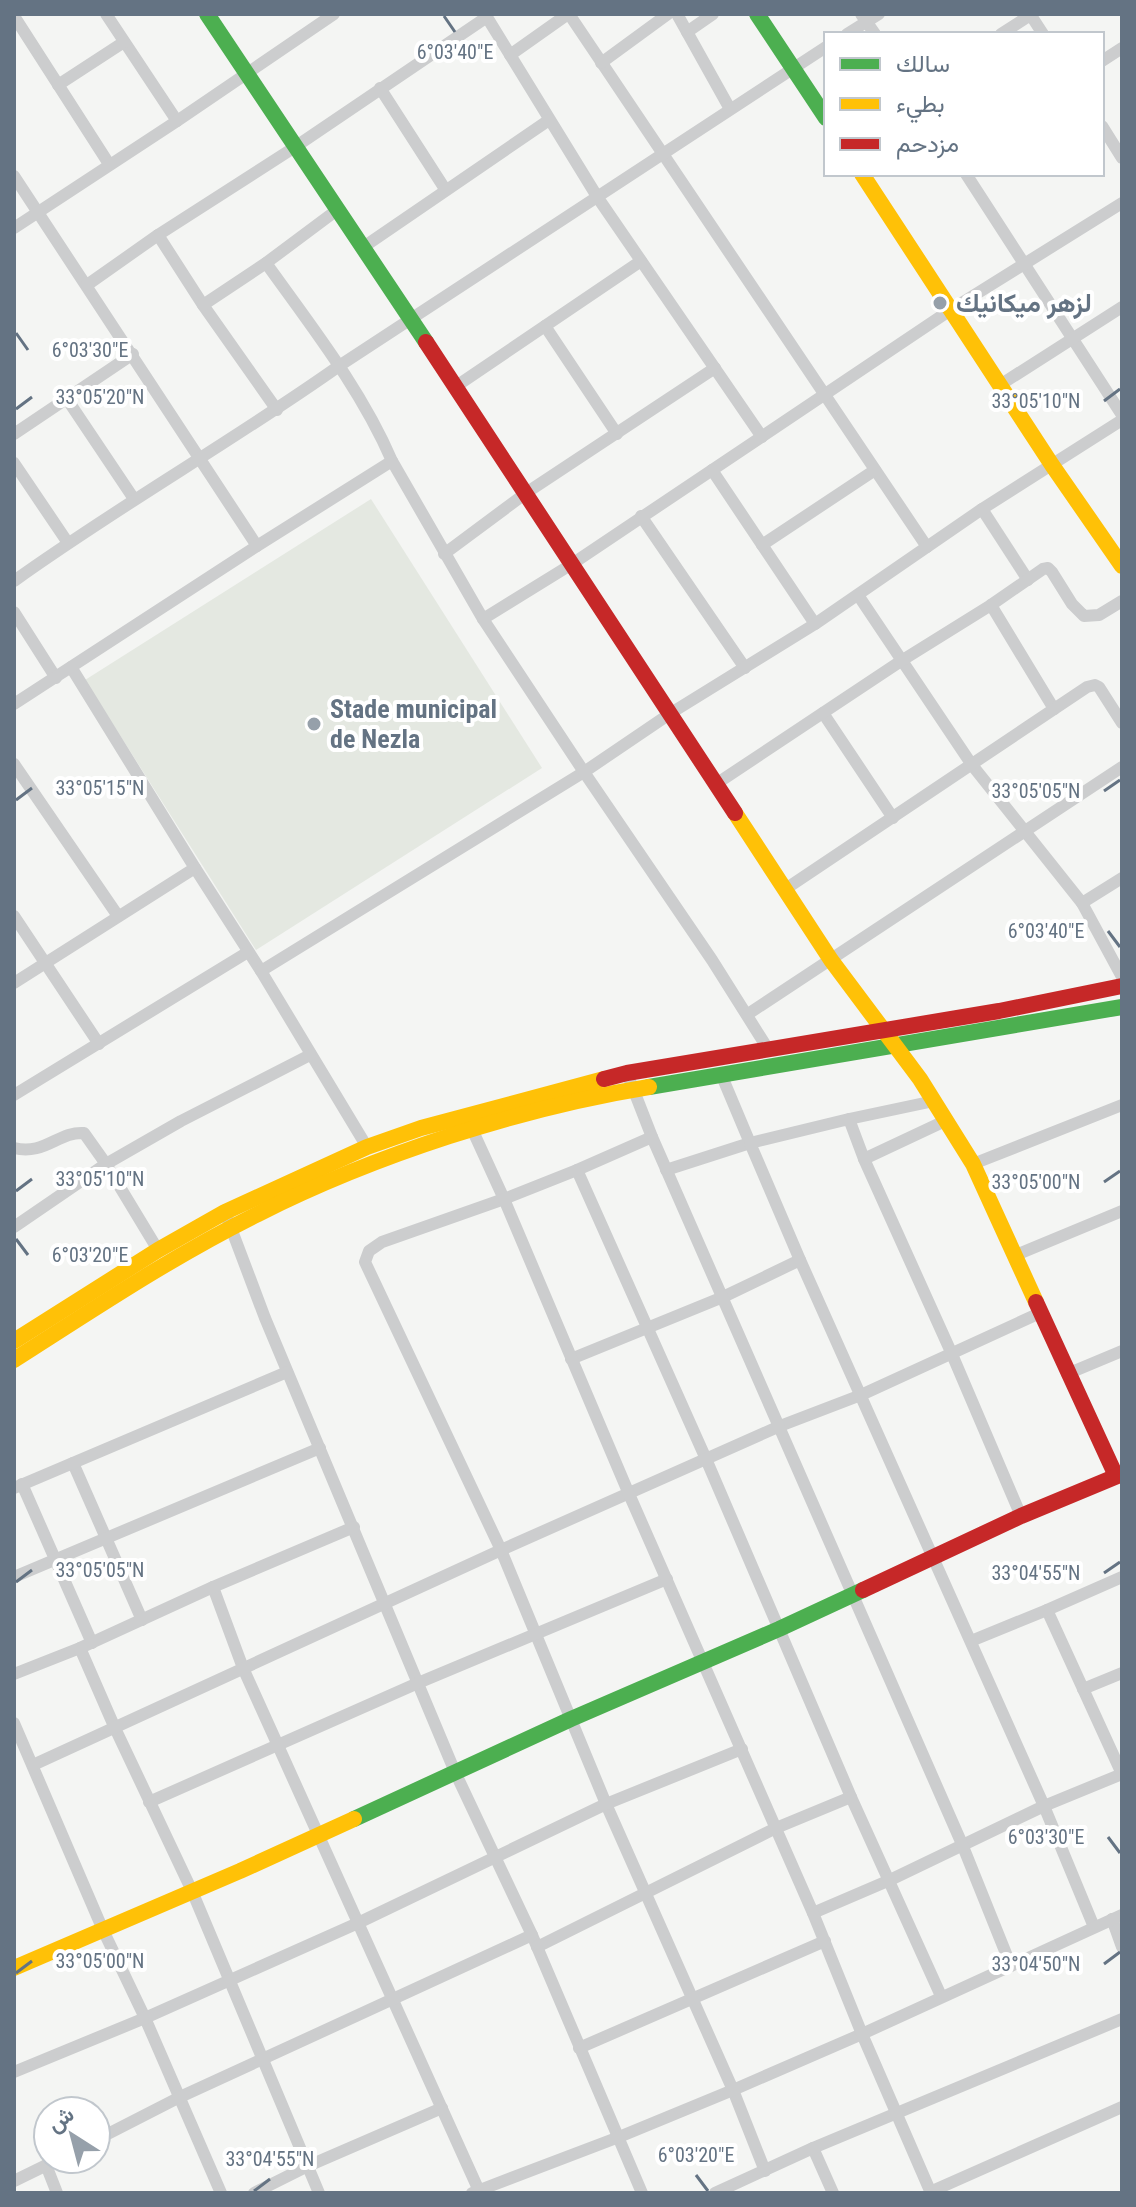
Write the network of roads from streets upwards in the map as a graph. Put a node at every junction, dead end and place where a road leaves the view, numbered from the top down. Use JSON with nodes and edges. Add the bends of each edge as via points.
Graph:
{"nodes":[{"id":1,"x":106,"y":14,"type":"edge"},
{"id":2,"x":207,"y":14,"type":"edge"},
{"id":3,"x":334,"y":14,"type":"edge"},
{"id":4,"x":569,"y":14,"type":"edge"},
{"id":5,"x":668,"y":14,"type":"edge"},
{"id":6,"x":677,"y":14,"type":"edge"},
{"id":7,"x":713,"y":14,"type":"edge"},
{"id":8,"x":757,"y":14,"type":"edge"},
{"id":9,"x":879,"y":14,"type":"edge"},
{"id":10,"x":1031,"y":14,"type":"edge"},
{"id":11,"x":14,"y":16,"type":"edge"},
{"id":12,"x":486,"y":16,"type":"edge"},
{"id":13,"x":864,"y":18,"type":"edge"},
{"id":14,"x":315,"y":19,"type":"edge"},
{"id":15,"x":687,"y":32,"type":"junction"},
{"id":16,"x":849,"y":32,"type":"edge"},
{"id":17,"x":1004,"y":32,"type":"edge"},
{"id":18,"x":1042,"y":32,"type":"edge"},
{"id":19,"x":124,"y":42,"type":"junction"},
{"id":20,"x":824,"y":48,"type":"edge"},
{"id":21,"x":1122,"y":48,"type":"edge"},
{"id":22,"x":510,"y":55,"type":"junction"},
{"id":23,"x":1104,"y":60,"type":"edge"},
{"id":24,"x":601,"y":63,"type":"junction"},
{"id":25,"x":792,"y":68,"type":"junction"},
{"id":26,"x":247,"y":73,"type":"junction"},
{"id":27,"x":58,"y":85,"type":"junction"},
{"id":28,"x":380,"y":88,"type":"junction"},
{"id":29,"x":730,"y":109,"type":"junction"},
{"id":30,"x":824,"y":115,"type":"edge"},
{"id":31,"x":549,"y":120,"type":"junction"},
{"id":32,"x":177,"y":121,"type":"junction"},
{"id":33,"x":1104,"y":129,"type":"edge"},
{"id":34,"x":295,"y":147,"type":"junction"},
{"id":35,"x":662,"y":154,"type":"junction"},
{"id":36,"x":1122,"y":158,"type":"edge"},
{"id":37,"x":109,"y":164,"type":"junction"},
{"id":38,"x":14,"y":176,"type":"edge"},
{"id":39,"x":863,"y":176,"type":"edge"},
{"id":40,"x":967,"y":176,"type":"edge"},
{"id":41,"x":445,"y":189,"type":"junction"},
{"id":42,"x":598,"y":198,"type":"junction"},
{"id":43,"x":1122,"y":203,"type":"edge"},
{"id":44,"x":337,"y":210,"type":"junction"},
{"id":45,"x":37,"y":213,"type":"junction"},
{"id":46,"x":14,"y":228,"type":"edge"},
{"id":47,"x":158,"y":235,"type":"junction"},
{"id":48,"x":362,"y":248,"type":"junction"},
{"id":49,"x":641,"y":261,"type":"junction"},
{"id":50,"x":266,"y":263,"type":"junction"},
{"id":51,"x":1025,"y":265,"type":"junction"},
{"id":52,"x":87,"y":285,"type":"junction"},
{"id":53,"x":203,"y":305,"type":"junction"},
{"id":54,"x":1122,"y":307,"type":"edge"},
{"id":55,"x":952,"y":309,"type":"junction"},
{"id":56,"x":411,"y":319,"type":"junction"},
{"id":57,"x":545,"y":326,"type":"junction"},
{"id":58,"x":1072,"y":339,"type":"junction"},
{"id":59,"x":133,"y":354,"type":"junction"},
{"id":60,"x":339,"y":366,"type":"junction"},
{"id":61,"x":715,"y":368,"type":"junction"},
{"id":62,"x":1000,"y":385,"type":"junction"},
{"id":63,"x":455,"y":387,"type":"junction"},
{"id":64,"x":824,"y":395,"type":"junction"},
{"id":65,"x":67,"y":399,"type":"junction"},
{"id":66,"x":277,"y":410,"type":"junction"},
{"id":67,"x":1122,"y":417,"type":"edge"},
{"id":68,"x":14,"y":434,"type":"edge"},
{"id":69,"x":617,"y":434,"type":"junction"},
{"id":70,"x":762,"y":437,"type":"junction"},
{"id":71,"x":201,"y":458,"type":"junction"},
{"id":72,"x":392,"y":461,"type":"junction"},
{"id":73,"x":14,"y":463,"type":"edge"},
{"id":74,"x":1052,"y":465,"type":"junction"},
{"id":75,"x":712,"y":470,"type":"junction"},
{"id":76,"x":875,"y":470,"type":"junction"},
{"id":77,"x":526,"y":493,"type":"junction"},
{"id":78,"x":134,"y":499,"type":"junction"},
{"id":79,"x":982,"y":509,"type":"junction"},
{"id":80,"x":641,"y":516,"type":"junction"},
{"id":81,"x":68,"y":543,"type":"junction"},
{"id":82,"x":762,"y":545,"type":"junction"},
{"id":83,"x":257,"y":546,"type":"junction"},
{"id":84,"x":927,"y":547,"type":"junction"},
{"id":85,"x":444,"y":554,"type":"junction"},
{"id":86,"x":572,"y":564,"type":"junction"},
{"id":87,"x":1122,"y":566,"type":"edge"},
{"id":88,"x":1028,"y":580,"type":"junction"},
{"id":89,"x":14,"y":581,"type":"edge"},
{"id":90,"x":858,"y":595,"type":"junction"},
{"id":91,"x":1122,"y":601,"type":"edge"},
{"id":92,"x":991,"y":605,"type":"junction"},
{"id":93,"x":14,"y":612,"type":"edge"},
{"id":94,"x":483,"y":619,"type":"junction"},
{"id":95,"x":815,"y":624,"type":"junction"},
{"id":96,"x":901,"y":661,"type":"junction"},
{"id":97,"x":71,"y":667,"type":"junction"},
{"id":98,"x":745,"y":668,"type":"junction"},
{"id":99,"x":56,"y":678,"type":"junction"},
{"id":100,"x":14,"y":704,"type":"edge"},
{"id":101,"x":1054,"y":709,"type":"junction"},
{"id":102,"x":671,"y":713,"type":"junction"},
{"id":103,"x":823,"y":713,"type":"junction"},
{"id":104,"x":1122,"y":723,"type":"edge"},
{"id":105,"x":14,"y":764,"type":"edge"},
{"id":106,"x":972,"y":765,"type":"junction"},
{"id":107,"x":1122,"y":767,"type":"edge"},
{"id":108,"x":584,"y":772,"type":"junction"},
{"id":109,"x":716,"y":784,"type":"junction"},
{"id":110,"x":893,"y":818,"type":"junction"},
{"id":111,"x":1024,"y":833,"type":"junction"},
{"id":112,"x":195,"y":868,"type":"junction"},
{"id":113,"x":1122,"y":878,"type":"edge"},
{"id":114,"x":784,"y":890,"type":"junction"},
{"id":115,"x":1082,"y":903,"type":"junction"},
{"id":116,"x":14,"y":916,"type":"edge"},
{"id":117,"x":118,"y":916,"type":"junction"},
{"id":118,"x":248,"y":952,"type":"junction"},
{"id":119,"x":831,"y":960,"type":"junction"},
{"id":120,"x":45,"y":963,"type":"junction"},
{"id":121,"x":261,"y":971,"type":"junction"},
{"id":122,"x":1122,"y":977,"type":"edge"},
{"id":123,"x":14,"y":983,"type":"edge"},
{"id":124,"x":1122,"y":986,"type":"edge"},
{"id":125,"x":1122,"y":1007,"type":"edge"},
{"id":126,"x":748,"y":1014,"type":"junction"},
{"id":127,"x":883,"y":1029,"type":"junction"},
{"id":128,"x":99,"y":1044,"type":"junction"},
{"id":129,"x":896,"y":1046,"type":"junction"},
{"id":130,"x":768,"y":1049,"type":"junction"},
{"id":131,"x":310,"y":1055,"type":"junction"},
{"id":132,"x":721,"y":1074,"type":"junction"},
{"id":133,"x":631,"y":1081,"type":"junction"},
{"id":134,"x":14,"y":1095,"type":"edge"},
{"id":135,"x":934,"y":1101,"type":"junction"},
{"id":136,"x":1122,"y":1105,"type":"edge"},
{"id":137,"x":849,"y":1119,"type":"junction"},
{"id":138,"x":947,"y":1120,"type":"junction"},
{"id":139,"x":472,"y":1129,"type":"junction"},
{"id":140,"x":652,"y":1137,"type":"junction"},
{"id":141,"x":750,"y":1143,"type":"junction"},
{"id":142,"x":367,"y":1147,"type":"junction"},
{"id":143,"x":20,"y":1150,"type":"edge"},
{"id":144,"x":864,"y":1159,"type":"junction"},
{"id":145,"x":14,"y":1164,"type":"edge"},
{"id":146,"x":106,"y":1164,"type":"junction"},
{"id":147,"x":973,"y":1164,"type":"junction"},
{"id":148,"x":577,"y":1170,"type":"junction"},
{"id":149,"x":666,"y":1170,"type":"junction"},
{"id":150,"x":504,"y":1199,"type":"junction"},
{"id":151,"x":1122,"y":1211,"type":"edge"},
{"id":152,"x":228,"y":1220,"type":"junction"},
{"id":153,"x":14,"y":1227,"type":"edge"},
{"id":154,"x":158,"y":1250,"type":"junction"},
{"id":155,"x":1016,"y":1255,"type":"junction"},
{"id":156,"x":800,"y":1260,"type":"junction"},
{"id":157,"x":723,"y":1297,"type":"junction"},
{"id":158,"x":1042,"y":1312,"type":"junction"},
{"id":159,"x":647,"y":1327,"type":"junction"},
{"id":160,"x":14,"y":1341,"type":"edge"},
{"id":161,"x":1122,"y":1351,"type":"edge"},
{"id":162,"x":951,"y":1352,"type":"junction"},
{"id":163,"x":571,"y":1359,"type":"junction"},
{"id":164,"x":14,"y":1360,"type":"edge"},
{"id":165,"x":287,"y":1372,"type":"junction"},
{"id":166,"x":1067,"y":1374,"type":"junction"},
{"id":167,"x":861,"y":1395,"type":"junction"},
{"id":168,"x":780,"y":1426,"type":"junction"},
{"id":169,"x":320,"y":1448,"type":"junction"},
{"id":170,"x":706,"y":1459,"type":"junction"},
{"id":171,"x":73,"y":1463,"type":"junction"},
{"id":172,"x":1120,"y":1480,"type":"edge"},
{"id":173,"x":18,"y":1486,"type":"edge"},
{"id":174,"x":629,"y":1494,"type":"junction"},
{"id":175,"x":1021,"y":1516,"type":"junction"},
{"id":176,"x":354,"y":1527,"type":"junction"},
{"id":177,"x":106,"y":1538,"type":"junction"},
{"id":178,"x":501,"y":1550,"type":"junction"},
{"id":179,"x":932,"y":1557,"type":"junction"},
{"id":180,"x":55,"y":1559,"type":"junction"},
{"id":181,"x":14,"y":1577,"type":"edge"},
{"id":182,"x":1122,"y":1577,"type":"edge"},
{"id":183,"x":667,"y":1579,"type":"junction"},
{"id":184,"x":213,"y":1587,"type":"junction"},
{"id":185,"x":852,"y":1595,"type":"junction"},
{"id":186,"x":384,"y":1603,"type":"junction"},
{"id":187,"x":1047,"y":1610,"type":"junction"},
{"id":188,"x":142,"y":1620,"type":"junction"},
{"id":189,"x":779,"y":1629,"type":"junction"},
{"id":190,"x":536,"y":1632,"type":"junction"},
{"id":191,"x":971,"y":1641,"type":"junction"},
{"id":192,"x":86,"y":1645,"type":"junction"},
{"id":193,"x":704,"y":1662,"type":"junction"},
{"id":194,"x":243,"y":1668,"type":"junction"},
{"id":195,"x":1122,"y":1673,"type":"edge"},
{"id":196,"x":14,"y":1674,"type":"edge"},
{"id":197,"x":418,"y":1683,"type":"junction"},
{"id":198,"x":1083,"y":1689,"type":"junction"},
{"id":199,"x":571,"y":1719,"type":"junction"},
{"id":200,"x":14,"y":1723,"type":"edge"},
{"id":201,"x":114,"y":1726,"type":"junction"},
{"id":202,"x":279,"y":1746,"type":"junction"},
{"id":203,"x":742,"y":1749,"type":"junction"},
{"id":204,"x":33,"y":1765,"type":"junction"},
{"id":205,"x":455,"y":1772,"type":"junction"},
{"id":206,"x":1122,"y":1774,"type":"edge"},
{"id":207,"x":851,"y":1797,"type":"junction"},
{"id":208,"x":149,"y":1802,"type":"junction"},
{"id":209,"x":606,"y":1804,"type":"junction"},
{"id":210,"x":1044,"y":1806,"type":"junction"},
{"id":211,"x":776,"y":1828,"type":"junction"},
{"id":212,"x":319,"y":1833,"type":"junction"},
{"id":213,"x":962,"y":1844,"type":"junction"},
{"id":214,"x":495,"y":1856,"type":"junction"},
{"id":215,"x":890,"y":1880,"type":"junction"},
{"id":216,"x":192,"y":1891,"type":"junction"},
{"id":217,"x":646,"y":1895,"type":"junction"},
{"id":218,"x":813,"y":1913,"type":"junction"},
{"id":219,"x":1117,"y":1917,"type":"edge"},
{"id":220,"x":358,"y":1923,"type":"junction"},
{"id":221,"x":1094,"y":1927,"type":"junction"},
{"id":222,"x":103,"y":1930,"type":"junction"},
{"id":223,"x":534,"y":1941,"type":"junction"},
{"id":224,"x":825,"y":1941,"type":"junction"},
{"id":225,"x":1122,"y":1947,"type":"edge"},
{"id":226,"x":1011,"y":1966,"type":"junction"},
{"id":227,"x":14,"y":1968,"type":"edge"},
{"id":228,"x":229,"y":1981,"type":"junction"},
{"id":229,"x":941,"y":1996,"type":"junction"},
{"id":230,"x":693,"y":1997,"type":"junction"},
{"id":231,"x":393,"y":2000,"type":"junction"},
{"id":232,"x":145,"y":2018,"type":"junction"},
{"id":233,"x":1122,"y":2019,"type":"edge"},
{"id":234,"x":862,"y":2034,"type":"junction"},
{"id":235,"x":579,"y":2048,"type":"junction"},
{"id":236,"x":262,"y":2060,"type":"junction"},
{"id":237,"x":14,"y":2072,"type":"edge"},
{"id":238,"x":733,"y":2090,"type":"junction"},
{"id":239,"x":180,"y":2097,"type":"junction"},
{"id":240,"x":1122,"y":2107,"type":"edge"},
{"id":241,"x":442,"y":2108,"type":"junction"},
{"id":242,"x":898,"y":2113,"type":"junction"},
{"id":243,"x":112,"y":2132,"type":"edge"},
{"id":244,"x":619,"y":2137,"type":"junction"},
{"id":245,"x":813,"y":2148,"type":"junction"},
{"id":246,"x":308,"y":2166,"type":"junction"},
{"id":247,"x":765,"y":2171,"type":"junction"},
{"id":248,"x":32,"y":2172,"type":"edge"},
{"id":249,"x":14,"y":2181,"type":"edge"},
{"id":250,"x":741,"y":2188,"type":"edge"},
{"id":251,"x":477,"y":2192,"type":"edge"},
{"id":252,"x":930,"y":2192,"type":"edge"},
{"id":253,"x":221,"y":2193,"type":"edge"},
{"id":254,"x":254,"y":2193,"type":"edge"},
{"id":255,"x":319,"y":2193,"type":"edge"},
{"id":256,"x":642,"y":2193,"type":"edge"},
{"id":257,"x":715,"y":2193,"type":"edge"},
{"id":258,"x":833,"y":2193,"type":"edge"}],
"edges":[{"from":1,"to":19,"type":"street"},
{"from":2,"to":26,"type":"street"},
{"from":3,"to":14,"type":"street"},
{"from":4,"to":22,"type":"street"},
{"from":4,"to":24,"type":"street"},
{"from":5,"to":24,"type":"street"},
{"from":6,"to":15,"type":"street"},
{"from":7,"to":15,"type":"street"},
{"from":8,"to":25,"type":"street"},
{"from":9,"to":13,"type":"street"},
{"from":10,"to":17,"type":"street"},
{"from":10,"to":18,"type":"street"},
{"from":11,"to":27,"type":"street"},
{"from":12,"to":22,"type":"street"},
{"from":12,"to":28,"type":"street"},
{"from":13,"to":16,"type":"street"},
{"from":14,"to":26,"type":"street"},
{"from":15,"to":29,"type":"street"},
{"from":19,"to":27,"type":"street"},
{"from":19,"to":32,"type":"street"},
{"from":20,"to":25,"type":"street"},
{"from":21,"to":23,"type":"street"},
{"from":22,"to":31,"type":"street"},
{"from":24,"to":35,"type":"street"},
{"from":25,"to":29,"type":"street"},
{"from":25,"to":30,"type":"street"},
{"from":26,"to":32,"type":"street"},
{"from":26,"to":34,"type":"street"},
{"from":27,"to":37,"type":"street"},
{"from":28,"to":34,"type":"street"},
{"from":28,"to":41,"type":"street"},
{"from":29,"to":35,"type":"street"},
{"from":31,"to":41,"type":"street"},
{"from":31,"to":42,"type":"street"},
{"from":32,"to":37,"type":"street"},
{"from":33,"to":36,"type":"street"},
{"from":34,"to":44,"type":"street"},
{"from":34,"to":47,"type":"street"},
{"from":35,"to":42,"type":"street"},
{"from":35,"to":64,"type":"street"},
{"from":37,"to":45,"type":"street"},
{"from":38,"to":45,"type":"street"},
{"from":39,"to":55,"type":"street"},
{"from":40,"to":51,"type":"street"},
{"from":41,"to":48,"type":"street"},
{"from":42,"to":49,"type":"street"},
{"from":42,"to":56,"type":"street"},
{"from":43,"to":51,"type":"street"},
{"from":44,"to":48,"type":"street"},
{"from":44,"to":50,"type":"street"},
{"from":45,"to":46,"type":"street"},
{"from":45,"to":52,"type":"street"},
{"from":47,"to":52,"type":"street"},
{"from":47,"to":53,"type":"street"},
{"from":48,"to":56,"type":"street"},
{"from":49,"to":57,"type":"street"},
{"from":49,"to":61,"type":"street"},
{"from":50,"to":53,"type":"street"},
{"from":50,"to":60,"type":"street"},
{"from":51,"to":55,"type":"street"},
{"from":51,"to":58,"type":"street"},
{"from":52,"to":59,"type":"street"},
{"from":53,"to":66,"type":"street"},
{"from":54,"to":58,"type":"street"},
{"from":55,"to":62,"type":"street"},
{"from":55,"to":64,"type":"street"},
{"from":56,"to":60,"type":"street"},
{"from":56,"to":63,"type":"street"},
{"from":57,"to":63,"type":"street"},
{"from":57,"to":69,"type":"street"},
{"from":58,"to":62,"type":"street"},
{"from":58,"to":67,"type":"street"},
{"from":59,"to":65,"type":"street"},
{"from":59,"to":71,"type":"street"},
{"from":60,"to":66,"type":"street"},
{"from":60,"to":72,"type":"street"},
{"from":61,"to":69,"type":"street"},
{"from":61,"to":70,"type":"street"},
{"from":62,"to":74,"type":"street"},
{"from":63,"to":77,"type":"street"},
{"from":64,"to":70,"type":"street"},
{"from":64,"to":76,"type":"street"},
{"from":65,"to":68,"type":"street"},
{"from":65,"to":78,"type":"street"},
{"from":66,"to":71,"type":"street"},
{"from":67,"to":74,"type":"street"},
{"from":69,"to":77,"type":"street"},
{"from":70,"to":75,"type":"street"},
{"from":71,"to":78,"type":"street"},
{"from":71,"to":83,"type":"street"},
{"from":72,"to":83,"type":"street"},
{"from":72,"to":85,"type":"street"},
{"from":73,"to":81,"type":"street"},
{"from":74,"to":79,"type":"street"},
{"from":74,"to":87,"type":"street"},
{"from":75,"to":80,"type":"street"},
{"from":75,"to":82,"type":"street"},
{"from":76,"to":82,"type":"street"},
{"from":76,"to":84,"type":"street"},
{"from":77,"to":85,"type":"street"},
{"from":77,"to":86,"type":"street"},
{"from":78,"to":81,"type":"street"},
{"from":79,"to":84,"type":"street"},
{"from":79,"to":88,"type":"street"},
{"from":80,"to":86,"type":"street"},
{"from":80,"to":98,"type":"street"},
{"from":81,"to":89,"type":"street"},
{"from":82,"to":95,"type":"street"},
{"from":83,"to":97,"type":"street"},
{"from":84,"to":90,"type":"street"},
{"from":85,"to":94,"type":"street"},
{"from":86,"to":94,"type":"street"},
{"from":86,"to":102,"type":"street"},
{"from":88,"to":91,"type":"street","via":[[1048,568],[1084,616],[1099,615]]},
{"from":88,"to":92,"type":"street"},
{"from":90,"to":95,"type":"street"},
{"from":90,"to":96,"type":"street"},
{"from":92,"to":96,"type":"street"},
{"from":92,"to":101,"type":"street"},
{"from":93,"to":99,"type":"street"},
{"from":94,"to":108,"type":"street"},
{"from":95,"to":98,"type":"street"},
{"from":96,"to":103,"type":"street"},
{"from":96,"to":106,"type":"street"},
{"from":97,"to":99,"type":"street"},
{"from":97,"to":112,"type":"street"},
{"from":98,"to":102,"type":"street"},
{"from":99,"to":100,"type":"street"},
{"from":101,"to":104,"type":"street","via":[[1095,685]]},
{"from":101,"to":106,"type":"street"},
{"from":102,"to":108,"type":"street"},
{"from":102,"to":109,"type":"street"},
{"from":103,"to":109,"type":"street"},
{"from":103,"to":110,"type":"street"},
{"from":105,"to":117,"type":"street"},
{"from":106,"to":110,"type":"street"},
{"from":106,"to":111,"type":"street"},
{"from":107,"to":111,"type":"street"},
{"from":108,"to":121,"type":"street"},
{"from":108,"to":126,"type":"street"},
{"from":109,"to":114,"type":"street"},
{"from":110,"to":114,"type":"street"},
{"from":111,"to":115,"type":"street"},
{"from":111,"to":119,"type":"street"},
{"from":112,"to":117,"type":"street"},
{"from":112,"to":118,"type":"street"},
{"from":113,"to":115,"type":"street"},
{"from":114,"to":119,"type":"street"},
{"from":115,"to":122,"type":"street"},
{"from":116,"to":120,"type":"street"},
{"from":117,"to":120,"type":"street"},
{"from":118,"to":121,"type":"street"},
{"from":118,"to":128,"type":"street"},
{"from":119,"to":126,"type":"street"},
{"from":119,"to":127,"type":"street"},
{"from":120,"to":123,"type":"street"},
{"from":120,"to":128,"type":"street"},
{"from":121,"to":131,"type":"street"},
{"from":124,"to":127,"type":"street"},
{"from":125,"to":129,"type":"street"},
{"from":126,"to":130,"type":"street"},
{"from":127,"to":129,"type":"street"},
{"from":127,"to":130,"type":"street"},
{"from":128,"to":134,"type":"street"},
{"from":129,"to":132,"type":"street"},
{"from":129,"to":135,"type":"street"},
{"from":130,"to":133,"type":"street"},
{"from":131,"to":142,"type":"street"},
{"from":131,"to":146,"type":"street"},
{"from":132,"to":133,"type":"street"},
{"from":132,"to":141,"type":"street"},
{"from":133,"to":139,"type":"street"},
{"from":133,"to":140,"type":"street"},
{"from":133,"to":142,"type":"street","via":[[421,1128]]},
{"from":135,"to":137,"type":"street"},
{"from":135,"to":138,"type":"street"},
{"from":136,"to":147,"type":"street"},
{"from":137,"to":141,"type":"street"},
{"from":137,"to":144,"type":"street"},
{"from":138,"to":144,"type":"street"},
{"from":138,"to":147,"type":"street"},
{"from":139,"to":150,"type":"street"},
{"from":139,"to":152,"type":"street"},
{"from":140,"to":148,"type":"street"},
{"from":140,"to":149,"type":"street"},
{"from":141,"to":149,"type":"street"},
{"from":141,"to":156,"type":"street"},
{"from":142,"to":152,"type":"street"},
{"from":143,"to":145,"type":"street"},
{"from":143,"to":146,"type":"street","via":[[78,1132],[88,1137]]},
{"from":144,"to":162,"type":"street"},
{"from":146,"to":153,"type":"street"},
{"from":146,"to":154,"type":"street"},
{"from":147,"to":155,"type":"street"},
{"from":148,"to":150,"type":"street"},
{"from":148,"to":159,"type":"street"},
{"from":149,"to":157,"type":"street"},
{"from":150,"to":163,"type":"street"},
{"from":150,"to":178,"type":"street","via":[[382,1242],[369,1251],[365,1262]]},
{"from":151,"to":155,"type":"street"},
{"from":152,"to":154,"type":"street"},
{"from":152,"to":164,"type":"street"},
{"from":152,"to":165,"type":"street"},
{"from":154,"to":160,"type":"street"},
{"from":155,"to":158,"type":"street"},
{"from":156,"to":157,"type":"street"},
{"from":156,"to":167,"type":"street"},
{"from":157,"to":159,"type":"street"},
{"from":157,"to":168,"type":"street"},
{"from":158,"to":162,"type":"street"},
{"from":158,"to":166,"type":"street"},
{"from":159,"to":163,"type":"street"},
{"from":159,"to":170,"type":"street"},
{"from":161,"to":166,"type":"street"},
{"from":162,"to":167,"type":"street"},
{"from":162,"to":175,"type":"street"},
{"from":163,"to":174,"type":"street"},
{"from":165,"to":169,"type":"street"},
{"from":165,"to":171,"type":"street"},
{"from":166,"to":172,"type":"street"},
{"from":167,"to":168,"type":"street"},
{"from":167,"to":179,"type":"street"},
{"from":168,"to":170,"type":"street"},
{"from":168,"to":185,"type":"street"},
{"from":169,"to":176,"type":"street"},
{"from":169,"to":177,"type":"street"},
{"from":170,"to":174,"type":"street"},
{"from":170,"to":189,"type":"street"},
{"from":171,"to":173,"type":"street"},
{"from":171,"to":177,"type":"street"},
{"from":172,"to":175,"type":"street"},
{"from":173,"to":180,"type":"street"},
{"from":174,"to":178,"type":"street"},
{"from":174,"to":183,"type":"street"},
{"from":175,"to":179,"type":"street"},
{"from":176,"to":184,"type":"street"},
{"from":176,"to":186,"type":"street"},
{"from":177,"to":180,"type":"street"},
{"from":177,"to":188,"type":"street"},
{"from":178,"to":186,"type":"street"},
{"from":178,"to":190,"type":"street"},
{"from":179,"to":185,"type":"street"},
{"from":179,"to":191,"type":"street"},
{"from":180,"to":181,"type":"street"},
{"from":180,"to":192,"type":"street"},
{"from":182,"to":187,"type":"street"},
{"from":183,"to":190,"type":"street"},
{"from":183,"to":193,"type":"street"},
{"from":184,"to":188,"type":"street"},
{"from":184,"to":194,"type":"street"},
{"from":185,"to":189,"type":"street"},
{"from":185,"to":213,"type":"street"},
{"from":186,"to":194,"type":"street"},
{"from":186,"to":197,"type":"street"},
{"from":187,"to":191,"type":"street"},
{"from":187,"to":198,"type":"street"},
{"from":188,"to":192,"type":"street"},
{"from":189,"to":193,"type":"street"},
{"from":189,"to":207,"type":"street"},
{"from":190,"to":197,"type":"street"},
{"from":190,"to":199,"type":"street"},
{"from":191,"to":210,"type":"street"},
{"from":192,"to":196,"type":"street"},
{"from":192,"to":201,"type":"street"},
{"from":193,"to":199,"type":"street"},
{"from":193,"to":203,"type":"street"},
{"from":194,"to":201,"type":"street"},
{"from":194,"to":202,"type":"street"},
{"from":195,"to":198,"type":"street"},
{"from":197,"to":202,"type":"street"},
{"from":197,"to":205,"type":"street"},
{"from":198,"to":206,"type":"street"},
{"from":199,"to":205,"type":"street"},
{"from":199,"to":209,"type":"street"},
{"from":200,"to":204,"type":"street"},
{"from":201,"to":204,"type":"street"},
{"from":201,"to":208,"type":"street"},
{"from":202,"to":208,"type":"street"},
{"from":202,"to":212,"type":"street"},
{"from":203,"to":209,"type":"street"},
{"from":203,"to":211,"type":"street"},
{"from":204,"to":222,"type":"street"},
{"from":205,"to":212,"type":"street"},
{"from":205,"to":214,"type":"street"},
{"from":206,"to":210,"type":"street"},
{"from":207,"to":211,"type":"street"},
{"from":207,"to":215,"type":"street"},
{"from":208,"to":216,"type":"street"},
{"from":209,"to":214,"type":"street"},
{"from":209,"to":217,"type":"street"},
{"from":210,"to":213,"type":"street"},
{"from":210,"to":221,"type":"street"},
{"from":211,"to":217,"type":"street"},
{"from":211,"to":218,"type":"street"},
{"from":212,"to":216,"type":"street"},
{"from":212,"to":220,"type":"street"},
{"from":213,"to":215,"type":"street"},
{"from":213,"to":226,"type":"street"},
{"from":214,"to":220,"type":"street"},
{"from":214,"to":223,"type":"street"},
{"from":215,"to":218,"type":"street"},
{"from":215,"to":229,"type":"street"},
{"from":216,"to":222,"type":"street"},
{"from":216,"to":228,"type":"street"},
{"from":217,"to":223,"type":"street"},
{"from":217,"to":230,"type":"street"},
{"from":218,"to":224,"type":"street"},
{"from":219,"to":221,"type":"street"},
{"from":219,"to":225,"type":"street"},
{"from":220,"to":228,"type":"street"},
{"from":220,"to":231,"type":"street"},
{"from":221,"to":226,"type":"street"},
{"from":222,"to":227,"type":"street"},
{"from":222,"to":232,"type":"street"},
{"from":223,"to":231,"type":"street"},
{"from":223,"to":235,"type":"street"},
{"from":224,"to":230,"type":"street"},
{"from":224,"to":234,"type":"street"},
{"from":226,"to":229,"type":"street"},
{"from":228,"to":232,"type":"street"},
{"from":228,"to":236,"type":"street"},
{"from":229,"to":234,"type":"street"},
{"from":230,"to":235,"type":"street"},
{"from":230,"to":238,"type":"street"},
{"from":231,"to":236,"type":"street"},
{"from":231,"to":241,"type":"street"},
{"from":232,"to":237,"type":"street"},
{"from":232,"to":239,"type":"street"},
{"from":233,"to":242,"type":"street"},
{"from":234,"to":238,"type":"street"},
{"from":234,"to":242,"type":"street"},
{"from":235,"to":244,"type":"street"},
{"from":236,"to":239,"type":"street"},
{"from":236,"to":246,"type":"street"},
{"from":238,"to":244,"type":"street"},
{"from":238,"to":247,"type":"street"},
{"from":239,"to":243,"type":"street"},
{"from":239,"to":253,"type":"street"},
{"from":240,"to":252,"type":"street"},
{"from":241,"to":246,"type":"street"},
{"from":241,"to":251,"type":"street"},
{"from":242,"to":245,"type":"street"},
{"from":242,"to":252,"type":"street"},
{"from":244,"to":251,"type":"street"},
{"from":244,"to":256,"type":"street"},
{"from":245,"to":247,"type":"street"},
{"from":245,"to":258,"type":"street"},
{"from":246,"to":254,"type":"street"},
{"from":246,"to":255,"type":"street"},
{"from":247,"to":250,"type":"street"},
{"from":248,"to":249,"type":"street"},
{"from":250,"to":257,"type":"street"}]}
